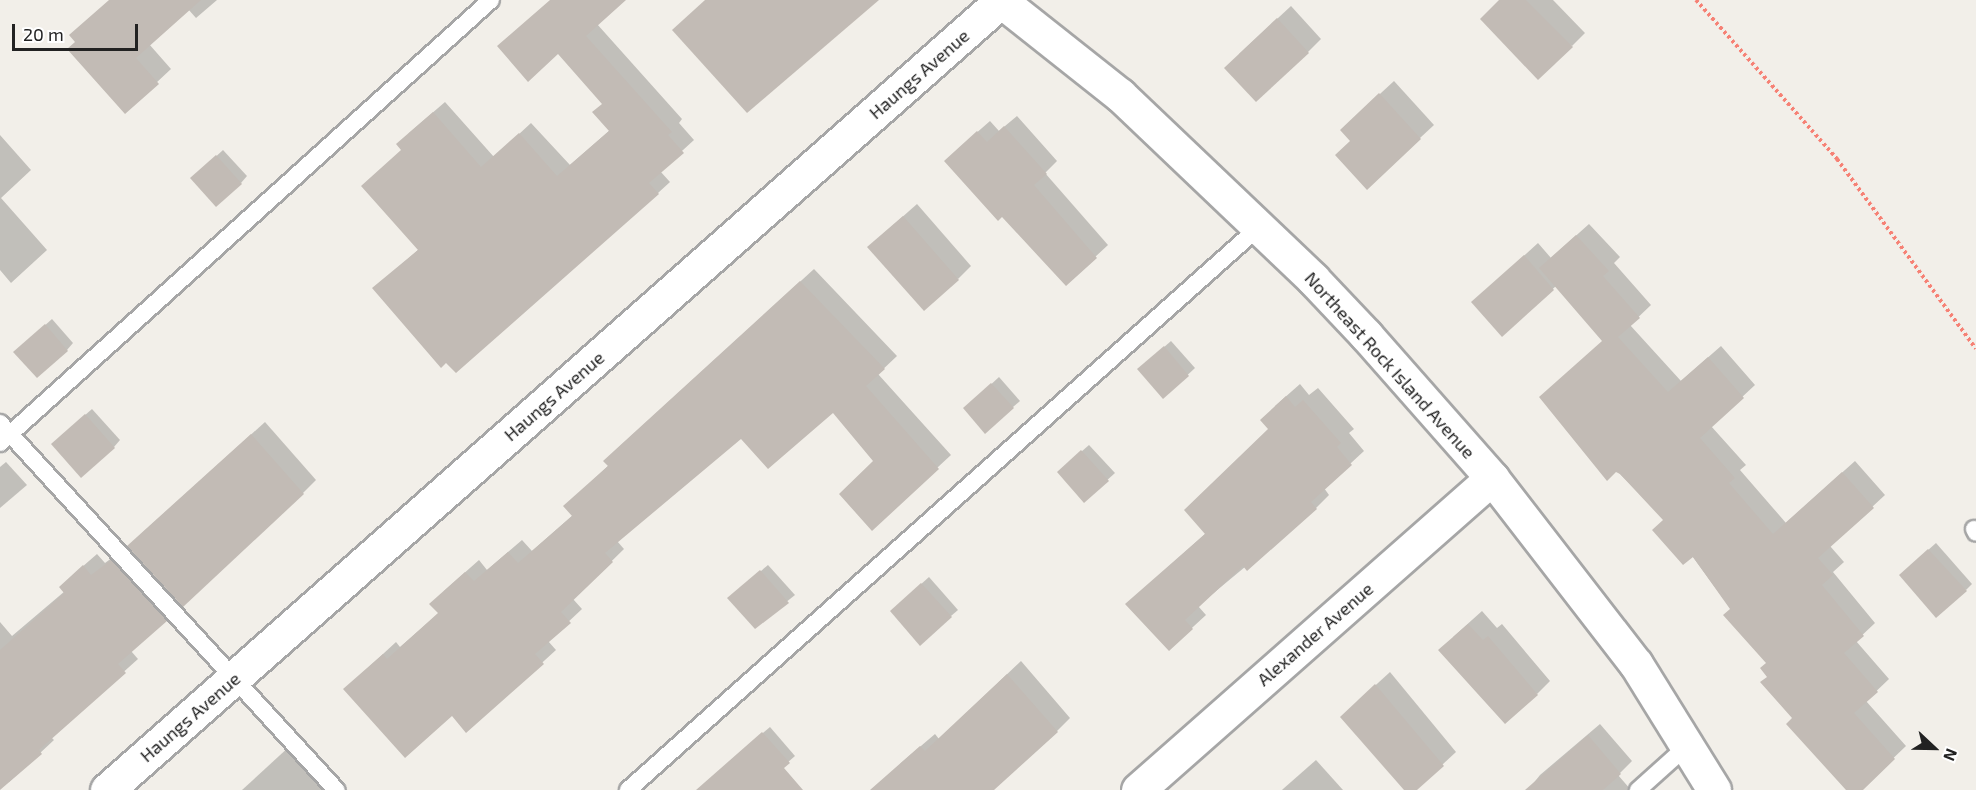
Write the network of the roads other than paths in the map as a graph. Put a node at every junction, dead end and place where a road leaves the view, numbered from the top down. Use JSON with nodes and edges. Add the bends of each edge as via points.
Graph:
{"nodes":[{"id":1,"x":491,"y":0,"type":"edge"},
{"id":2,"x":1001,"y":1,"type":"edge"},
{"id":3,"x":1259,"y":227,"type":"junction"},
{"id":4,"x":3,"y":434,"type":"edge"},
{"id":5,"x":1492,"y":478,"type":"junction"},
{"id":6,"x":232,"y":680,"type":"junction"},
{"id":7,"x":1686,"y":747,"type":"junction"},
{"id":8,"x":107,"y":790,"type":"edge"},
{"id":9,"x":336,"y":790,"type":"edge"},
{"id":10,"x":628,"y":790,"type":"edge"},
{"id":11,"x":1138,"y":790,"type":"edge"},
{"id":12,"x":1638,"y":790,"type":"edge"},
{"id":13,"x":1714,"y":790,"type":"edge"}],
"edges":[{"from":1,"to":4,"type":"lane"},
{"from":2,"to":3,"type":"street","name":"Northeast Rock Island Avenue","via":[[1120,95]]},
{"from":2,"to":6,"type":"street","name":"Haungs Avenue"},
{"from":3,"to":5,"type":"street","name":"Northeast Rock Island Avenue","via":[[1366,335]]},
{"from":3,"to":10,"type":"lane"},
{"from":4,"to":6,"type":"lane"},
{"from":5,"to":7,"type":"street","name":"Northeast Rock Island Avenue","via":[[1636,664]]},
{"from":5,"to":11,"type":"street","name":"Alexander Avenue"},
{"from":6,"to":8,"type":"street","name":"Haungs Avenue"},
{"from":6,"to":9,"type":"lane"},
{"from":7,"to":12,"type":"lane"},
{"from":7,"to":13,"type":"street","name":"Northeast Rock Island Avenue"}]}
